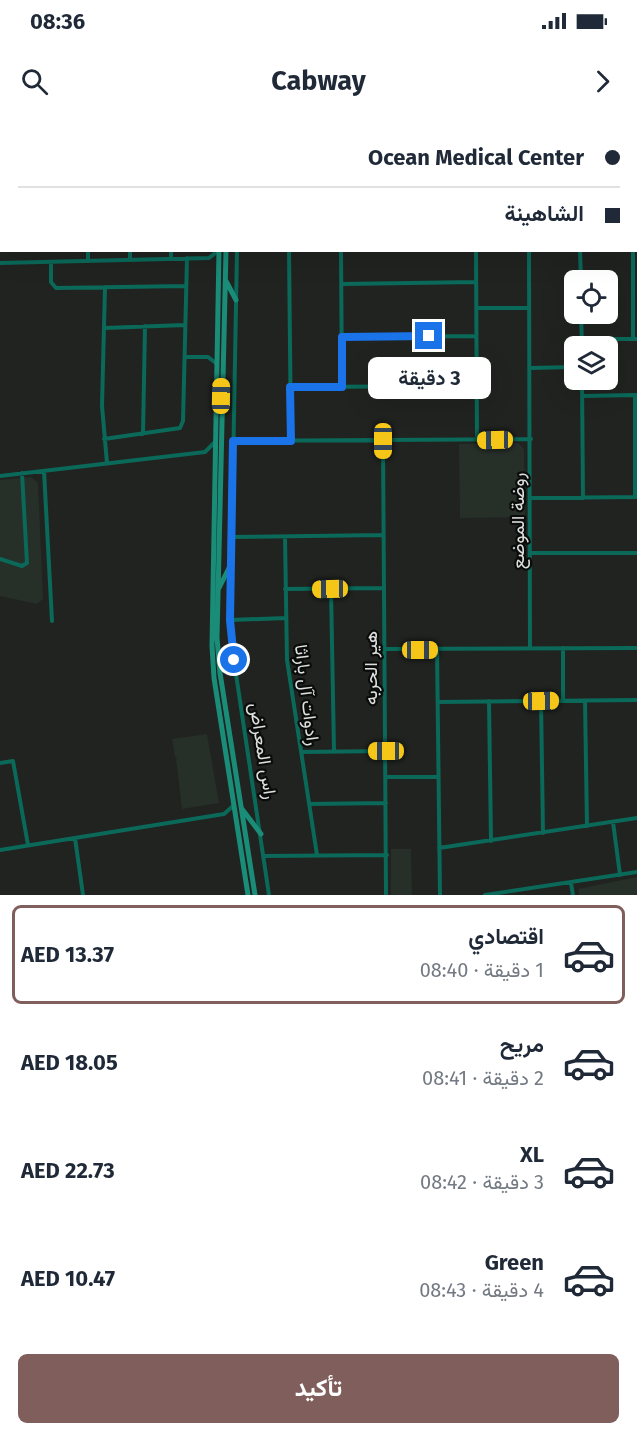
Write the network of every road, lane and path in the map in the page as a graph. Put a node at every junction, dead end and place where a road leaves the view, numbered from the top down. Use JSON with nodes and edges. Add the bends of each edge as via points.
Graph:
{"nodes":[{"id":1,"x":88,"y":252,"type":"edge"},
{"id":2,"x":130,"y":252,"type":"edge"},
{"id":3,"x":171,"y":252,"type":"edge"},
{"id":4,"x":210,"y":252,"type":"edge"},
{"id":5,"x":216,"y":252,"type":"edge"},
{"id":6,"x":219,"y":252,"type":"edge"},
{"id":7,"x":226,"y":252,"type":"edge"},
{"id":8,"x":237,"y":252,"type":"edge"},
{"id":9,"x":289,"y":252,"type":"edge"},
{"id":10,"x":341,"y":252,"type":"edge"},
{"id":11,"x":476,"y":252,"type":"edge"},
{"id":12,"x":529,"y":252,"type":"edge"},
{"id":13,"x":580,"y":252,"type":"edge"},
{"id":14,"x":633,"y":252,"type":"edge"},
{"id":15,"x":187,"y":258,"type":"junction"},
{"id":16,"x":208,"y":258,"type":"junction"},
{"id":17,"x":171,"y":259,"type":"junction"},
{"id":18,"x":130,"y":260,"type":"junction"},
{"id":19,"x":88,"y":261,"type":"junction"},
{"id":20,"x":51,"y":262,"type":"junction"},
{"id":21,"x":0,"y":264,"type":"edge"},
{"id":22,"x":219,"y":266,"type":"junction"},
{"id":23,"x":581,"y":270,"type":"edge"},
{"id":24,"x":224,"y":276,"type":"junction"},
{"id":25,"x":476,"y":282,"type":"junction"},
{"id":26,"x":341,"y":284,"type":"junction"},
{"id":27,"x":186,"y":286,"type":"junction"},
{"id":28,"x":105,"y":287,"type":"junction"},
{"id":29,"x":236,"y":300,"type":"junction"},
{"id":30,"x":476,"y":308,"type":"junction"},
{"id":31,"x":529,"y":308,"type":"junction"},
{"id":32,"x":185,"y":325,"type":"junction"},
{"id":33,"x":145,"y":326,"type":"junction"},
{"id":34,"x":105,"y":328,"type":"junction"},
{"id":35,"x":476,"y":336,"type":"junction"},
{"id":36,"x":342,"y":337,"type":"junction"},
{"id":37,"x":618,"y":339,"type":"edge"},
{"id":38,"x":635,"y":339,"type":"edge"},
{"id":39,"x":217,"y":348,"type":"junction"},
{"id":40,"x":185,"y":357,"type":"junction"},
{"id":41,"x":208,"y":357,"type":"junction"},
{"id":42,"x":217,"y":364,"type":"junction"},
{"id":43,"x":564,"y":367,"type":"edge"},
{"id":44,"x":530,"y":368,"type":"junction"},
{"id":45,"x":476,"y":386,"type":"junction"},
{"id":46,"x":290,"y":387,"type":"junction"},
{"id":47,"x":342,"y":387,"type":"junction"},
{"id":48,"x":582,"y":390,"type":"edge"},
{"id":49,"x":636,"y":395,"type":"edge"},
{"id":50,"x":582,"y":396,"type":"junction"},
{"id":51,"x":143,"y":434,"type":"junction"},
{"id":52,"x":104,"y":439,"type":"junction"},
{"id":53,"x":531,"y":439,"type":"junction"},
{"id":54,"x":477,"y":440,"type":"junction"},
{"id":55,"x":233,"y":441,"type":"junction"},
{"id":56,"x":291,"y":441,"type":"junction"},
{"id":57,"x":383,"y":441,"type":"junction"},
{"id":58,"x":214,"y":443,"type":"junction"},
{"id":59,"x":205,"y":452,"type":"junction"},
{"id":60,"x":214,"y":460,"type":"junction"},
{"id":61,"x":107,"y":463,"type":"junction"},
{"id":62,"x":44,"y":471,"type":"junction"},
{"id":63,"x":22,"y":473,"type":"junction"},
{"id":64,"x":0,"y":476,"type":"edge"},
{"id":65,"x":636,"y":497,"type":"edge"},
{"id":66,"x":531,"y":498,"type":"junction"},
{"id":67,"x":583,"y":498,"type":"junction"},
{"id":68,"x":383,"y":535,"type":"junction"},
{"id":69,"x":231,"y":537,"type":"junction"},
{"id":70,"x":285,"y":537,"type":"junction"},
{"id":71,"x":531,"y":553,"type":"junction"},
{"id":72,"x":637,"y":553,"type":"edge"},
{"id":73,"x":0,"y":559,"type":"edge"},
{"id":74,"x":230,"y":566,"type":"junction"},
{"id":75,"x":384,"y":588,"type":"junction"},
{"id":76,"x":285,"y":589,"type":"junction"},
{"id":77,"x":330,"y":589,"type":"junction"},
{"id":78,"x":218,"y":592,"type":"junction"},
{"id":79,"x":285,"y":618,"type":"junction"},
{"id":80,"x":230,"y":620,"type":"junction"},
{"id":81,"x":52,"y":621,"type":"dead end"},
{"id":82,"x":530,"y":648,"type":"junction"},
{"id":83,"x":563,"y":648,"type":"junction"},
{"id":84,"x":637,"y":648,"type":"edge"},
{"id":85,"x":385,"y":650,"type":"junction"},
{"id":86,"x":437,"y":650,"type":"junction"},
{"id":87,"x":585,"y":700,"type":"junction"},
{"id":88,"x":637,"y":700,"type":"edge"},
{"id":89,"x":489,"y":701,"type":"junction"},
{"id":90,"x":541,"y":701,"type":"junction"},
{"id":91,"x":563,"y":701,"type":"junction"},
{"id":92,"x":438,"y":702,"type":"junction"},
{"id":93,"x":334,"y":751,"type":"junction"},
{"id":94,"x":386,"y":751,"type":"junction"},
{"id":95,"x":301,"y":752,"type":"junction"},
{"id":96,"x":0,"y":763,"type":"edge"},
{"id":97,"x":386,"y":777,"type":"junction"},
{"id":98,"x":438,"y":777,"type":"junction"},
{"id":99,"x":237,"y":803,"type":"junction"},
{"id":100,"x":386,"y":803,"type":"junction"},
{"id":101,"x":309,"y":804,"type":"junction"},
{"id":102,"x":224,"y":814,"type":"junction"},
{"id":103,"x":637,"y":818,"type":"edge"},
{"id":104,"x":237,"y":821,"type":"junction"},
{"id":105,"x":613,"y":822,"type":"junction"},
{"id":106,"x":587,"y":826,"type":"junction"},
{"id":107,"x":543,"y":833,"type":"junction"},
{"id":108,"x":261,"y":834,"type":"junction"},
{"id":109,"x":75,"y":838,"type":"junction"},
{"id":110,"x":491,"y":841,"type":"junction"},
{"id":111,"x":28,"y":845,"type":"junction"},
{"id":112,"x":439,"y":848,"type":"junction"},
{"id":113,"x":0,"y":850,"type":"edge"},
{"id":114,"x":317,"y":855,"type":"junction"},
{"id":115,"x":387,"y":855,"type":"junction"},
{"id":116,"x":264,"y":856,"type":"junction"},
{"id":117,"x":637,"y":872,"type":"edge"},
{"id":118,"x":620,"y":875,"type":"junction"},
{"id":119,"x":571,"y":883,"type":"junction"},
{"id":120,"x":493,"y":894,"type":"edge"},
{"id":121,"x":83,"y":895,"type":"edge"},
{"id":122,"x":248,"y":895,"type":"edge"},
{"id":123,"x":255,"y":895,"type":"edge"},
{"id":124,"x":269,"y":895,"type":"edge"},
{"id":125,"x":386,"y":895,"type":"edge"},
{"id":126,"x":440,"y":895,"type":"edge"},
{"id":127,"x":487,"y":895,"type":"edge"},
{"id":128,"x":573,"y":895,"type":"edge"}],
"edges":[{"from":1,"to":19,"type":"street"},
{"from":2,"to":18,"type":"street"},
{"from":3,"to":17,"type":"street"},
{"from":4,"to":16,"type":"street"},
{"from":5,"to":16,"type":"street"},
{"from":6,"to":22,"type":"street","name":"راس المعراض"},
{"from":7,"to":24,"type":"street","name":"راس المعراض"},
{"from":8,"to":29,"type":"street","name":"راس المعراض"},
{"from":9,"to":46,"type":"street"},
{"from":10,"to":26,"type":"street"},
{"from":11,"to":25,"type":"street"},
{"from":12,"to":31,"type":"street","name":"روضة الموضع"},
{"from":13,"to":23,"type":"street"},
{"from":14,"to":38,"type":"street"},
{"from":15,"to":16,"type":"street"},
{"from":15,"to":17,"type":"street"},
{"from":15,"to":27,"type":"street"},
{"from":16,"to":22,"type":"street"},
{"from":17,"to":18,"type":"street"},
{"from":18,"to":19,"type":"street"},
{"from":19,"to":20,"type":"street"},
{"from":20,"to":21,"type":"street"},
{"from":20,"to":28,"type":"street","via":[[51,282],[56,288]]},
{"from":22,"to":39,"type":"street","name":"راس المعراض"},
{"from":24,"to":29,"type":"street"},
{"from":24,"to":78,"type":"street","name":"راس المعراض"},
{"from":25,"to":26,"type":"street"},
{"from":25,"to":30,"type":"street"},
{"from":26,"to":36,"type":"street"},
{"from":27,"to":28,"type":"street"},
{"from":27,"to":32,"type":"street"},
{"from":28,"to":34,"type":"street"},
{"from":29,"to":55,"type":"street","name":"راس المعراض"},
{"from":30,"to":31,"type":"street"},
{"from":30,"to":35,"type":"street"},
{"from":31,"to":44,"type":"street","name":"روضة الموضع"},
{"from":32,"to":33,"type":"street"},
{"from":32,"to":40,"type":"street"},
{"from":33,"to":34,"type":"street"},
{"from":33,"to":51,"type":"street"},
{"from":34,"to":52,"type":"street"},
{"from":35,"to":36,"type":"street"},
{"from":35,"to":45,"type":"street"},
{"from":36,"to":47,"type":"street"},
{"from":37,"to":38,"type":"street"},
{"from":39,"to":41,"type":"street"},
{"from":39,"to":42,"type":"street","name":"راس المعراض"},
{"from":40,"to":41,"type":"street"},
{"from":40,"to":51,"type":"street","via":[[180,428]]},
{"from":41,"to":42,"type":"street"},
{"from":42,"to":58,"type":"street","name":"راس المعراض"},
{"from":43,"to":44,"type":"street"},
{"from":44,"to":53,"type":"street","name":"روضة الموضع"},
{"from":45,"to":47,"type":"street"},
{"from":45,"to":54,"type":"street"},
{"from":46,"to":47,"type":"street"},
{"from":46,"to":56,"type":"street"},
{"from":48,"to":50,"type":"street"},
{"from":49,"to":50,"type":"street"},
{"from":49,"to":65,"type":"street"},
{"from":50,"to":67,"type":"street"},
{"from":51,"to":52,"type":"street"},
{"from":52,"to":61,"type":"street"},
{"from":53,"to":54,"type":"street"},
{"from":53,"to":66,"type":"street","name":"روضة الموضع"},
{"from":54,"to":57,"type":"street"},
{"from":55,"to":56,"type":"street"},
{"from":55,"to":69,"type":"street","name":"راس المعراض"},
{"from":56,"to":57,"type":"street"},
{"from":57,"to":68,"type":"street","name":"هير الحربه"},
{"from":58,"to":59,"type":"street"},
{"from":58,"to":60,"type":"street","name":"راس المعراض"},
{"from":59,"to":60,"type":"street"},
{"from":59,"to":61,"type":"street"},
{"from":60,"to":99,"type":"street","name":"راس المعراض","via":[[214,678]]},
{"from":61,"to":62,"type":"street"},
{"from":62,"to":63,"type":"street"},
{"from":62,"to":81,"type":"street"},
{"from":63,"to":64,"type":"street"},
{"from":63,"to":73,"type":"street","via":[[27,563],[22,566]]},
{"from":65,"to":67,"type":"street"},
{"from":66,"to":67,"type":"street"},
{"from":66,"to":71,"type":"street","name":"روضة الموضع"},
{"from":68,"to":70,"type":"street"},
{"from":68,"to":75,"type":"street","name":"هير الحربه"},
{"from":69,"to":70,"type":"street"},
{"from":69,"to":74,"type":"street","name":"راس المعراض"},
{"from":70,"to":76,"type":"street","name":"رادوات آل باراثا"},
{"from":71,"to":72,"type":"street"},
{"from":71,"to":82,"type":"street","name":"روضة الموضع"},
{"from":74,"to":78,"type":"street"},
{"from":74,"to":80,"type":"street","name":"راس المعراض"},
{"from":75,"to":77,"type":"street"},
{"from":75,"to":85,"type":"street","name":"هير الحربه"},
{"from":76,"to":77,"type":"street"},
{"from":76,"to":79,"type":"street","name":"رادوات آل باراثا"},
{"from":77,"to":93,"type":"street"},
{"from":78,"to":99,"type":"street","name":"راس المعراض","via":[[220,673]]},
{"from":79,"to":80,"type":"street"},
{"from":79,"to":95,"type":"street","name":"رادوات آل باراثا"},
{"from":80,"to":108,"type":"street","name":"راس المعراض"},
{"from":82,"to":83,"type":"street"},
{"from":82,"to":86,"type":"street"},
{"from":83,"to":84,"type":"street"},
{"from":83,"to":91,"type":"street"},
{"from":85,"to":86,"type":"street"},
{"from":85,"to":94,"type":"street","name":"هير الحربه"},
{"from":86,"to":92,"type":"street"},
{"from":87,"to":88,"type":"street"},
{"from":87,"to":91,"type":"street"},
{"from":87,"to":106,"type":"street"},
{"from":89,"to":90,"type":"street"},
{"from":89,"to":92,"type":"street"},
{"from":89,"to":110,"type":"street"},
{"from":90,"to":91,"type":"street"},
{"from":90,"to":107,"type":"street"},
{"from":92,"to":98,"type":"street"},
{"from":93,"to":94,"type":"street"},
{"from":93,"to":95,"type":"street"},
{"from":94,"to":97,"type":"street","name":"هير الحربه"},
{"from":95,"to":101,"type":"street","name":"رادوات آل باراثا"},
{"from":96,"to":111,"type":"street","via":[[14,761]]},
{"from":97,"to":98,"type":"street"},
{"from":97,"to":100,"type":"street","name":"هير الحربه"},
{"from":98,"to":112,"type":"street"},
{"from":99,"to":102,"type":"street"},
{"from":99,"to":104,"type":"street","name":"راس المعراض"},
{"from":99,"to":108,"type":"street"},
{"from":99,"to":123,"type":"street","name":"راس المعراض"},
{"from":100,"to":101,"type":"street"},
{"from":100,"to":115,"type":"street","name":"هير الحربه"},
{"from":101,"to":114,"type":"street","name":"رادوات آل باراثا"},
{"from":102,"to":104,"type":"street"},
{"from":102,"to":109,"type":"street"},
{"from":103,"to":105,"type":"street"},
{"from":104,"to":122,"type":"street","name":"راس المعراض"},
{"from":105,"to":106,"type":"street"},
{"from":105,"to":118,"type":"street"},
{"from":106,"to":107,"type":"street"},
{"from":107,"to":110,"type":"street"},
{"from":108,"to":116,"type":"street","name":"راس المعراض"},
{"from":109,"to":111,"type":"street"},
{"from":109,"to":121,"type":"street"},
{"from":110,"to":112,"type":"street"},
{"from":111,"to":113,"type":"street"},
{"from":112,"to":126,"type":"street"},
{"from":114,"to":115,"type":"street"},
{"from":114,"to":116,"type":"street"},
{"from":115,"to":125,"type":"street","name":"هير الحربه"},
{"from":116,"to":124,"type":"street","name":"راس المعراض"},
{"from":117,"to":118,"type":"street"},
{"from":118,"to":119,"type":"street"},
{"from":119,"to":120,"type":"street"},
{"from":119,"to":128,"type":"street"},
{"from":120,"to":127,"type":"street"}]}
